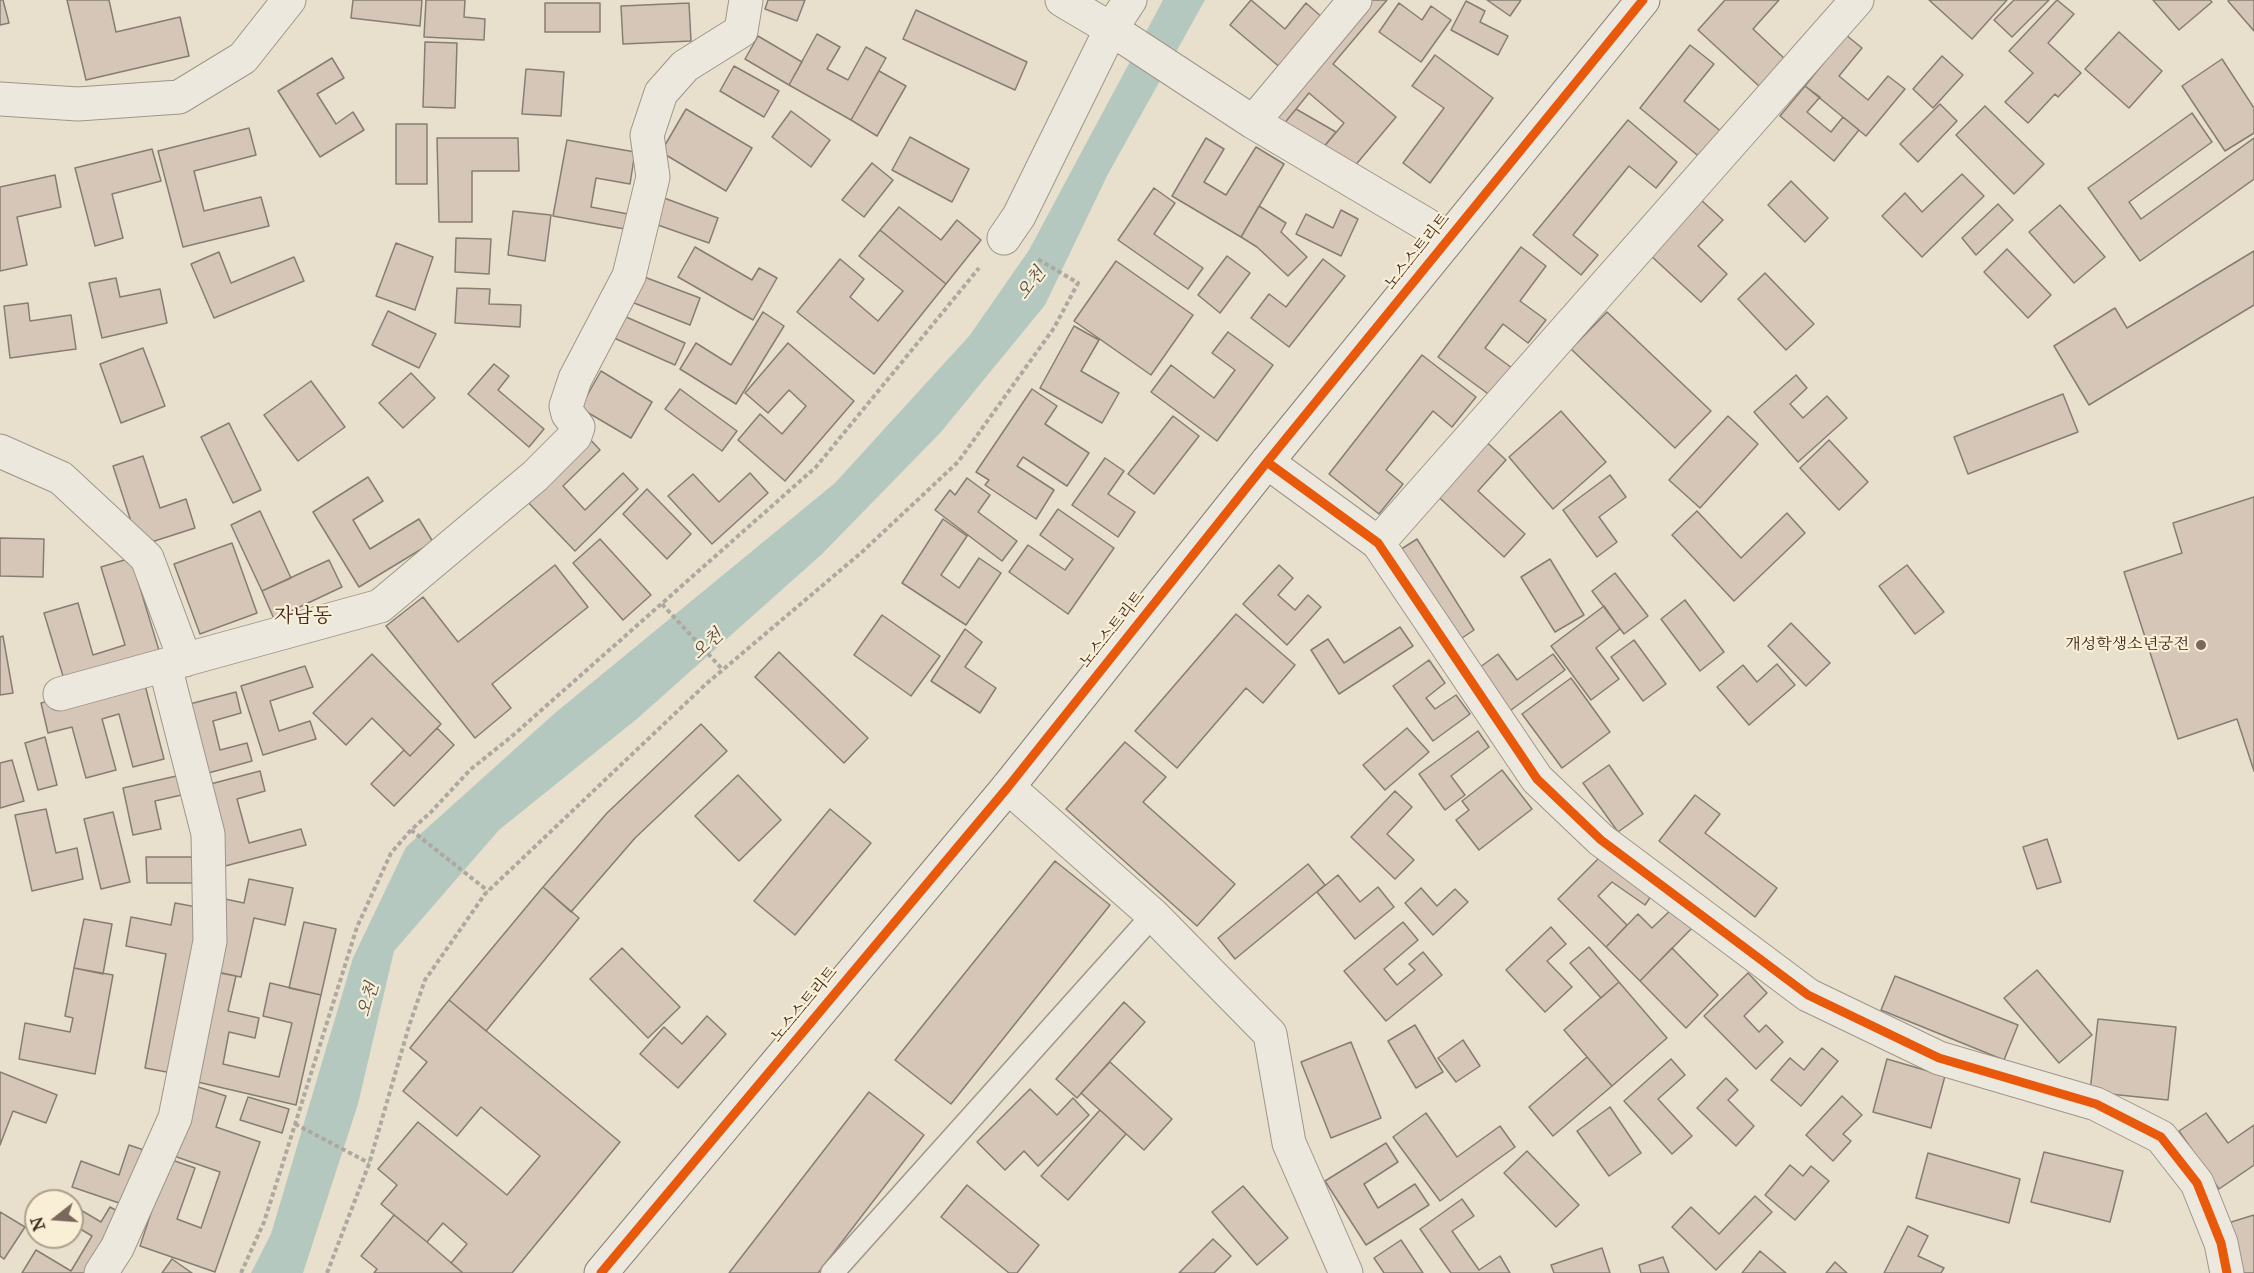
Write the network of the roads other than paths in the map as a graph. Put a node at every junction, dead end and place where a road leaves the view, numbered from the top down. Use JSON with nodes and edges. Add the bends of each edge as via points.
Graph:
{"nodes":[{"id":1,"x":290,"y":0,"type":"edge"},
{"id":2,"x":746,"y":0,"type":"edge"},
{"id":3,"x":1062,"y":0,"type":"edge"},
{"id":4,"x":1130,"y":0,"type":"edge"},
{"id":5,"x":1355,"y":0,"type":"edge"},
{"id":6,"x":1642,"y":0,"type":"edge"},
{"id":7,"x":1857,"y":0,"type":"edge"},
{"id":8,"x":1112,"y":28,"type":"junction"},
{"id":9,"x":0,"y":99,"type":"edge"},
{"id":10,"x":1253,"y":122,"type":"junction"},
{"id":11,"x":1004,"y":238,"type":"road end"},
{"id":12,"x":1449,"y":238,"type":"junction"},
{"id":13,"x":0,"y":451,"type":"edge"},
{"id":14,"x":1267,"y":462,"type":"junction"},
{"id":15,"x":1378,"y":543,"type":"junction"},
{"id":16,"x":175,"y":663,"type":"junction"},
{"id":17,"x":60,"y":694,"type":"dead end"},
{"id":18,"x":1008,"y":786,"type":"junction"},
{"id":19,"x":1153,"y":915,"type":"junction"},
{"id":20,"x":100,"y":1273,"type":"edge"},
{"id":21,"x":601,"y":1273,"type":"edge"},
{"id":22,"x":832,"y":1273,"type":"edge"},
{"id":23,"x":1346,"y":1273,"type":"edge"},
{"id":24,"x":2227,"y":1273,"type":"edge"}],
"edges":[{"from":1,"to":9,"type":"street","via":[[243,58],[179,97],[78,104]]},
{"from":2,"to":16,"type":"street","via":[[741,31],[685,66],[661,93],[647,135],[653,177],[629,276],[566,406],[578,428],[576,436],[535,476],[380,606]]},
{"from":3,"to":8,"type":"street"},
{"from":4,"to":8,"type":"street"},
{"from":5,"to":10,"type":"street"},
{"from":6,"to":12,"type":"street","name":"노스스트리트"},
{"from":7,"to":15,"type":"street"},
{"from":8,"to":10,"type":"street"},
{"from":8,"to":11,"type":"street","via":[[1019,216]]},
{"from":10,"to":12,"type":"street"},
{"from":12,"to":14,"type":"street","name":"노스스트리트"},
{"from":13,"to":16,"type":"street","via":[[61,478],[147,558]]},
{"from":14,"to":15,"type":"street"},
{"from":14,"to":18,"type":"street","name":"노스스트리트"},
{"from":15,"to":24,"type":"street","via":[[1537,779],[1601,840],[1808,995],[1939,1058],[2096,1104],[2161,1137],[2197,1183],[2221,1243]]},
{"from":16,"to":17,"type":"street"},
{"from":16,"to":20,"type":"street","via":[[208,834],[210,941],[175,1118],[117,1248]]},
{"from":18,"to":19,"type":"street"},
{"from":18,"to":21,"type":"street","name":"노스스트리트"},
{"from":19,"to":22,"type":"lane"},
{"from":19,"to":23,"type":"street","via":[[1270,1034],[1289,1143]]}]}
